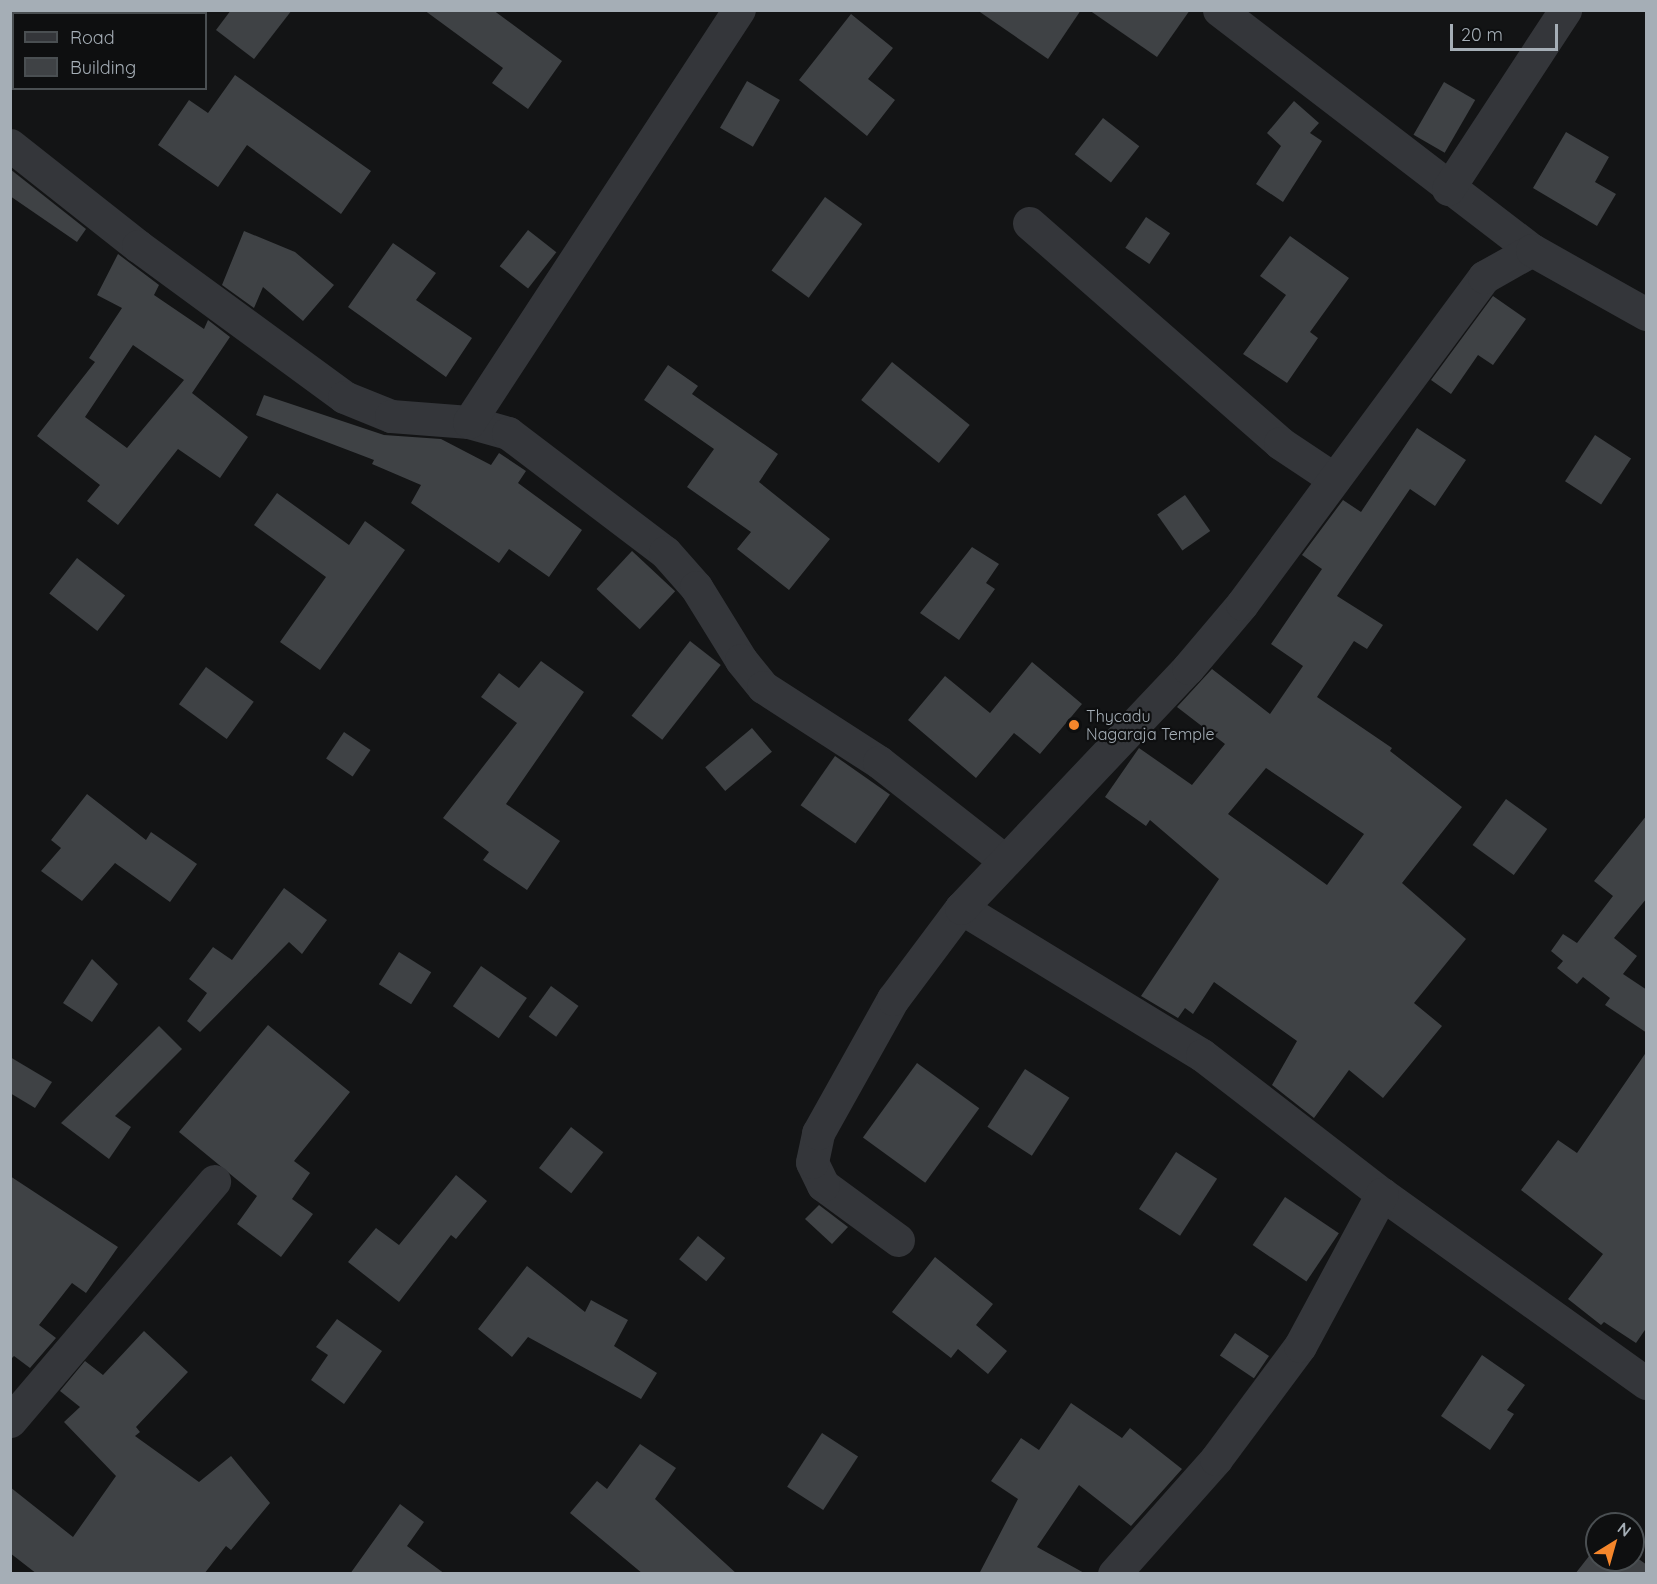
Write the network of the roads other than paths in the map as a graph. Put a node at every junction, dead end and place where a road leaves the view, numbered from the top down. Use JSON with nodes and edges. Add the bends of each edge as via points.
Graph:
{"nodes":[{"id":1,"x":739,"y":10,"type":"edge"},
{"id":2,"x":1219,"y":10,"type":"edge"},
{"id":3,"x":1565,"y":10,"type":"edge"},
{"id":4,"x":10,"y":145,"type":"edge"},
{"id":5,"x":1448,"y":189,"type":"junction"},
{"id":6,"x":1029,"y":223,"type":"dead end"},
{"id":7,"x":1532,"y":250,"type":"junction"},
{"id":8,"x":1647,"y":314,"type":"edge"},
{"id":9,"x":469,"y":422,"type":"junction"},
{"id":10,"x":1334,"y":480,"type":"junction"},
{"id":11,"x":1004,"y":860,"type":"junction"},
{"id":12,"x":961,"y":908,"type":"junction"},
{"id":13,"x":214,"y":1181,"type":"dead end"},
{"id":14,"x":1382,"y":1194,"type":"junction"},
{"id":15,"x":898,"y":1240,"type":"dead end"},
{"id":16,"x":1647,"y":1383,"type":"edge"},
{"id":17,"x":10,"y":1421,"type":"edge"},
{"id":18,"x":1114,"y":1574,"type":"edge"}],
"edges":[{"from":1,"to":9,"type":"street"},
{"from":2,"to":5,"type":"street"},
{"from":3,"to":5,"type":"street"},
{"from":4,"to":9,"type":"street","via":[[138,246],[344,397],[391,416]]},
{"from":5,"to":7,"type":"street"},
{"from":6,"to":10,"type":"street","via":[[1280,443]]},
{"from":7,"to":8,"type":"street"},
{"from":7,"to":10,"type":"street","via":[[1484,278]]},
{"from":9,"to":11,"type":"street","via":[[508,433],[665,552],[696,587],[741,660],[763,687],[879,762]]},
{"from":10,"to":11,"type":"street","via":[[1294,537],[1188,668]]},
{"from":11,"to":12,"type":"street"},
{"from":12,"to":14,"type":"street","via":[[1202,1054]]},
{"from":12,"to":15,"type":"street","via":[[893,999],[818,1133],[812,1162],[824,1185]]},
{"from":13,"to":17,"type":"street"},
{"from":14,"to":16,"type":"street"},
{"from":14,"to":18,"type":"street","via":[[1300,1346],[1216,1459]]}]}
